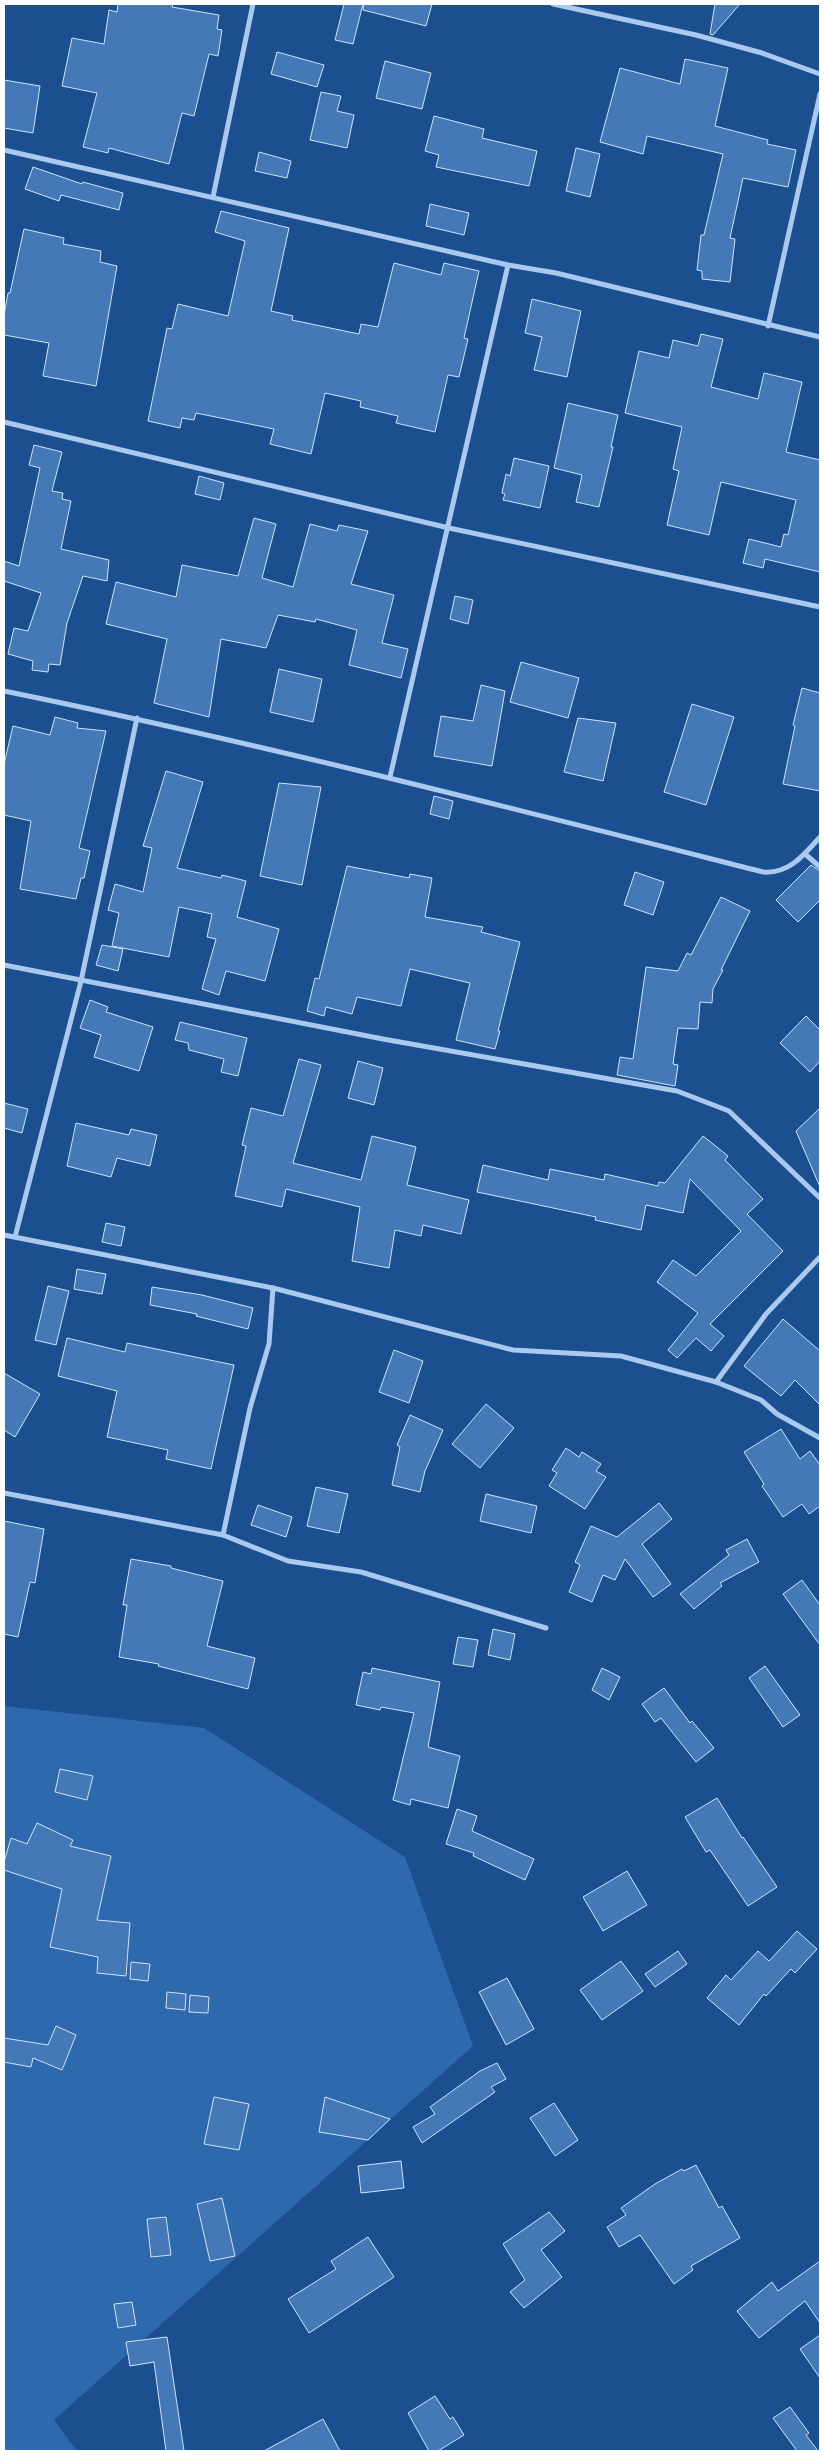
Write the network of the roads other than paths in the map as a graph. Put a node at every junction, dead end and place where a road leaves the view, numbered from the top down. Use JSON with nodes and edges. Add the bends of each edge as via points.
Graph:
{"nodes":[{"id":1,"x":253,"y":4,"type":"edge"},
{"id":2,"x":553,"y":4,"type":"edge"},
{"id":3,"x":820,"y":74,"type":"edge"},
{"id":4,"x":820,"y":94,"type":"edge"},
{"id":5,"x":4,"y":150,"type":"edge"},
{"id":6,"x":213,"y":197,"type":"junction"},
{"id":7,"x":508,"y":265,"type":"junction"},
{"id":8,"x":768,"y":326,"type":"junction"},
{"id":9,"x":820,"y":337,"type":"edge"},
{"id":10,"x":4,"y":422,"type":"edge"},
{"id":11,"x":449,"y":528,"type":"junction"},
{"id":12,"x":820,"y":608,"type":"edge"},
{"id":13,"x":4,"y":691,"type":"edge"},
{"id":14,"x":137,"y":718,"type":"junction"},
{"id":15,"x":390,"y":778,"type":"junction"},
{"id":16,"x":820,"y":837,"type":"edge"},
{"id":17,"x":805,"y":854,"type":"junction"},
{"id":18,"x":820,"y":867,"type":"edge"},
{"id":19,"x":4,"y":965,"type":"edge"},
{"id":20,"x":81,"y":981,"type":"junction"},
{"id":21,"x":820,"y":1198,"type":"edge"},
{"id":22,"x":4,"y":1235,"type":"edge"},
{"id":23,"x":15,"y":1237,"type":"junction"},
{"id":24,"x":820,"y":1257,"type":"edge"},
{"id":25,"x":273,"y":1288,"type":"junction"},
{"id":26,"x":716,"y":1382,"type":"junction"},
{"id":27,"x":820,"y":1438,"type":"edge"},
{"id":28,"x":4,"y":1494,"type":"edge"},
{"id":29,"x":223,"y":1535,"type":"junction"},
{"id":30,"x":546,"y":1628,"type":"dead end"}],
"edges":[{"from":1,"to":6,"type":"street"},
{"from":2,"to":3,"type":"street","via":[[696,35],[762,53]]},
{"from":4,"to":8,"type":"street"},
{"from":5,"to":6,"type":"street"},
{"from":6,"to":7,"type":"street"},
{"from":7,"to":8,"type":"street"},
{"from":7,"to":11,"type":"street"},
{"from":8,"to":9,"type":"street"},
{"from":10,"to":11,"type":"street"},
{"from":11,"to":12,"type":"street"},
{"from":11,"to":15,"type":"street"},
{"from":13,"to":14,"type":"street"},
{"from":14,"to":15,"type":"street"},
{"from":14,"to":20,"type":"street"},
{"from":15,"to":17,"type":"street","via":[[763,872],[776,872]]},
{"from":16,"to":17,"type":"street"},
{"from":17,"to":18,"type":"street"},
{"from":19,"to":20,"type":"street"},
{"from":20,"to":21,"type":"street","via":[[678,1091],[729,1111]]},
{"from":20,"to":23,"type":"street"},
{"from":22,"to":23,"type":"street"},
{"from":23,"to":25,"type":"street"},
{"from":24,"to":26,"type":"street","via":[[766,1314]]},
{"from":25,"to":26,"type":"street","via":[[514,1350],[621,1356]]},
{"from":25,"to":29,"type":"street","via":[[269,1344],[246,1425]]},
{"from":26,"to":27,"type":"street","via":[[761,1400],[777,1414]]},
{"from":28,"to":29,"type":"street"},
{"from":29,"to":30,"type":"street","via":[[288,1561],[361,1572]]}]}
